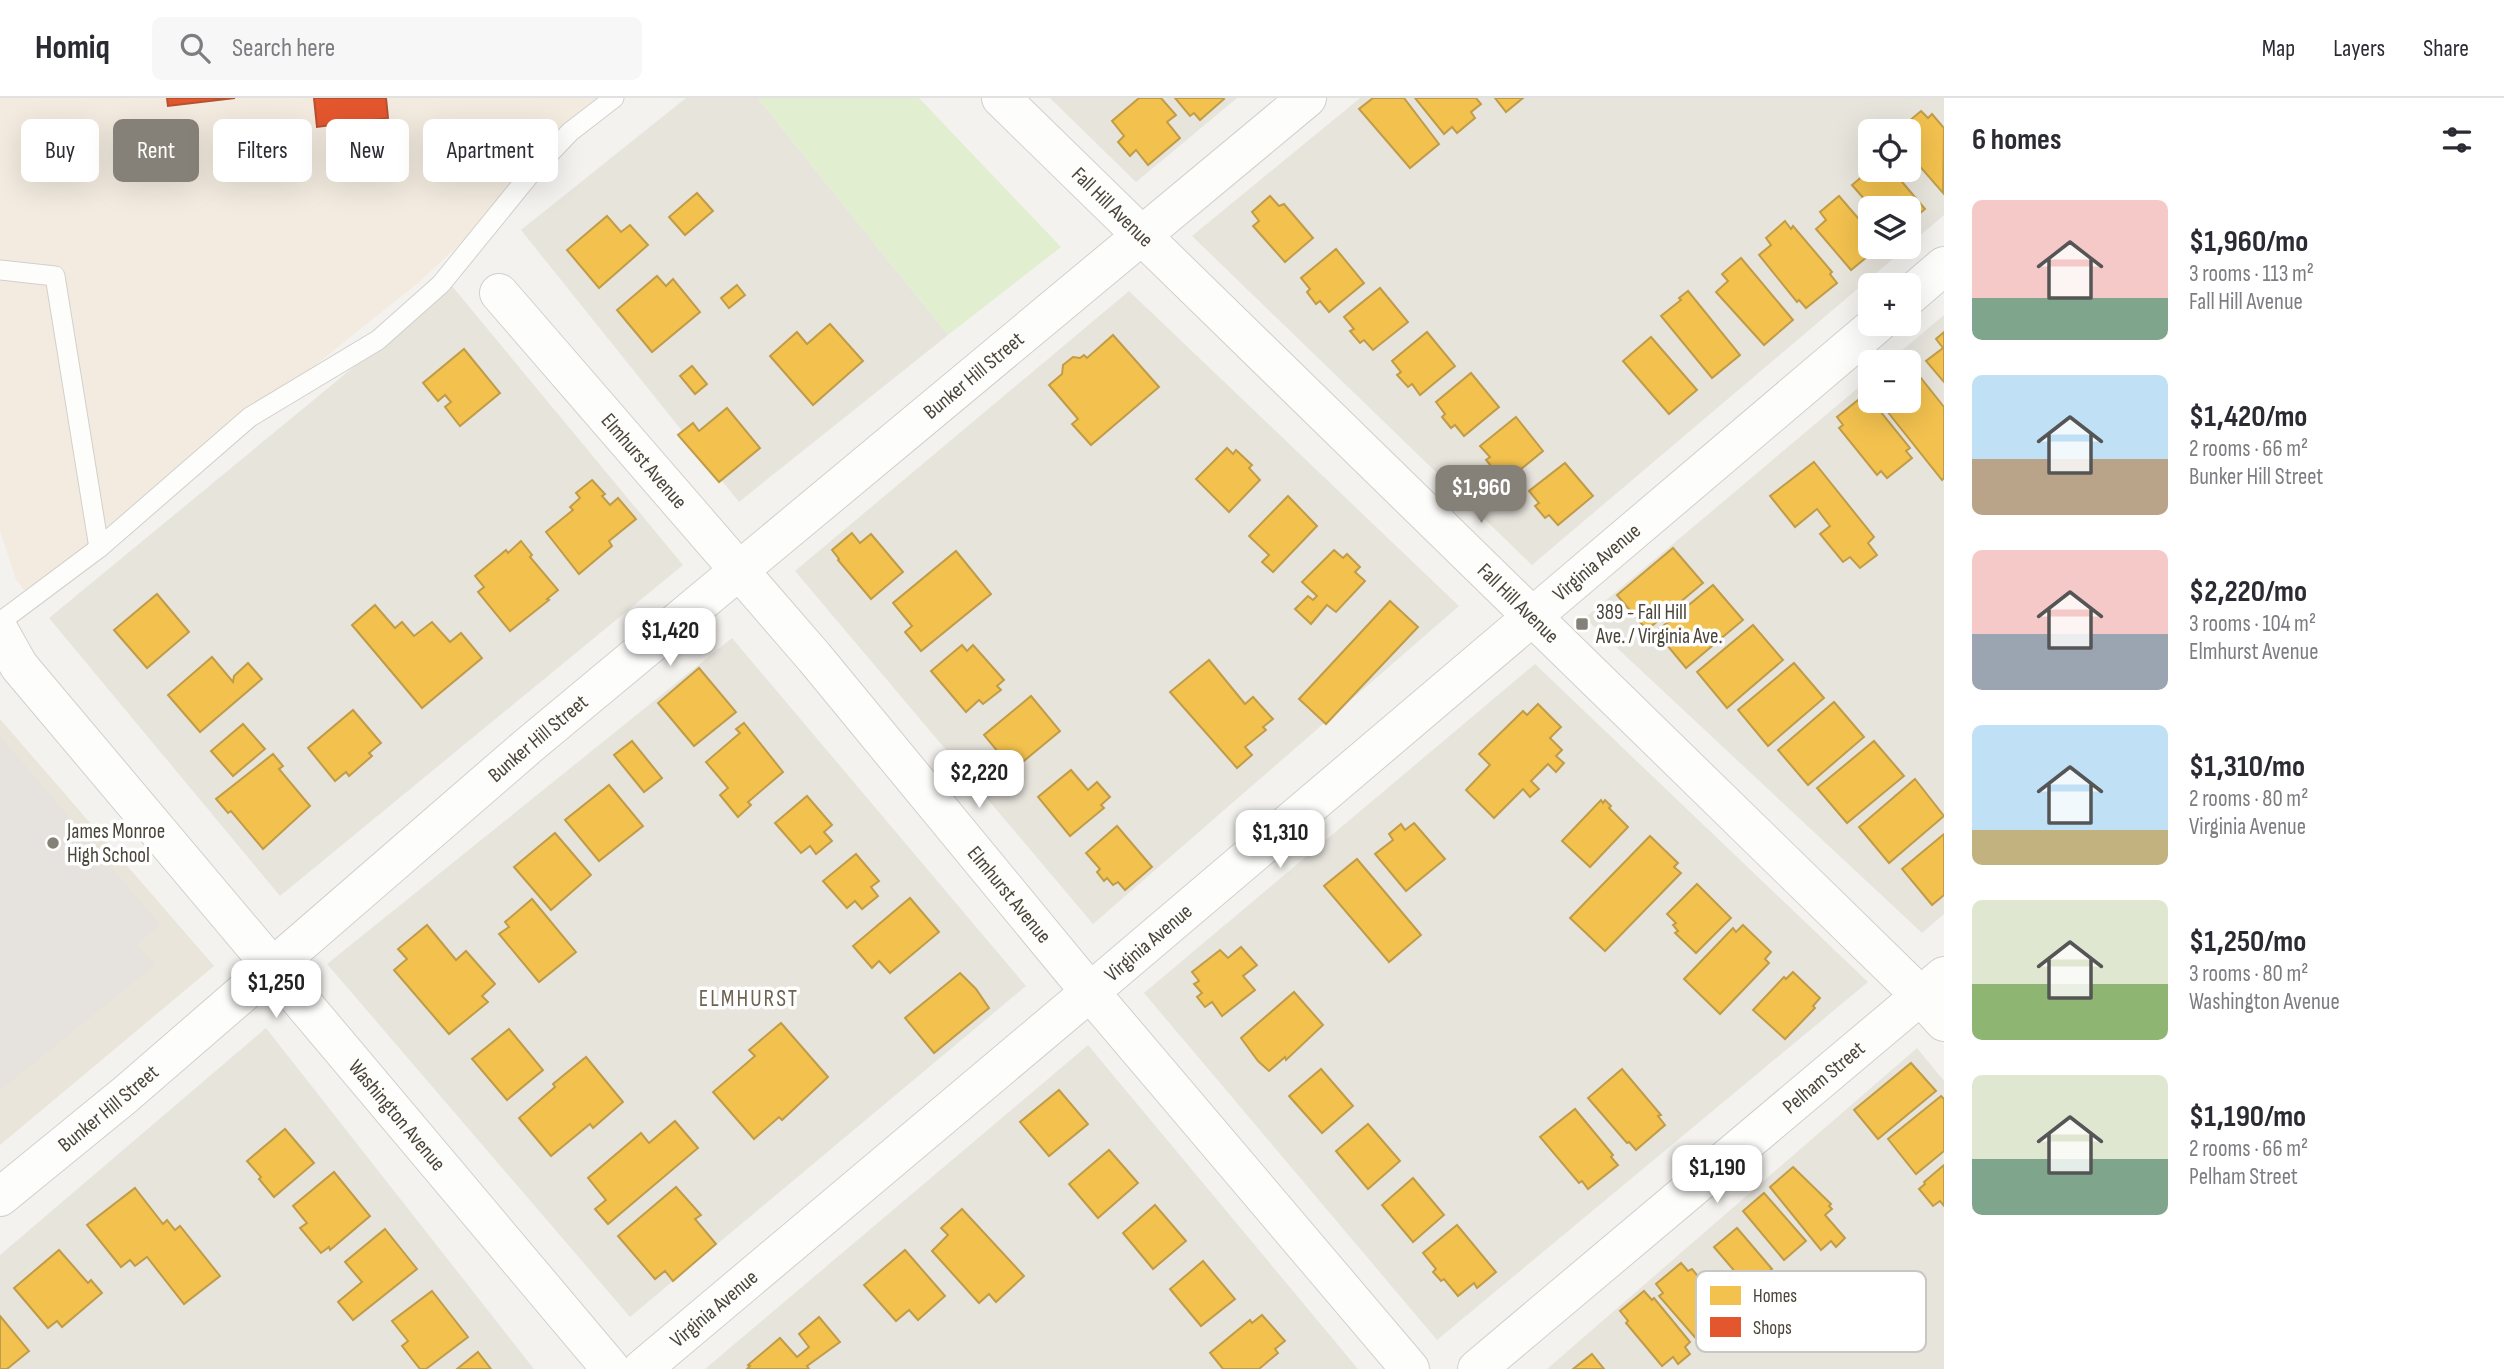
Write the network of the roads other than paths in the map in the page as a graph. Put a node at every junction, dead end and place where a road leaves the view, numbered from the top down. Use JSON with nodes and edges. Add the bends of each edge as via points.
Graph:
{"nodes":[{"id":1,"x":614,"y":98,"type":"edge"},
{"id":2,"x":1001,"y":98,"type":"edge"},
{"id":3,"x":1307,"y":98,"type":"edge"},
{"id":4,"x":1141,"y":235,"type":"junction"},
{"id":5,"x":1944,"y":267,"type":"edge"},
{"id":6,"x":0,"y":271,"type":"edge"},
{"id":7,"x":1921,"y":286,"type":"edge"},
{"id":8,"x":499,"y":293,"type":"dead end"},
{"id":9,"x":1863,"y":336,"type":"edge"},
{"id":10,"x":99,"y":548,"type":"junction"},
{"id":11,"x":740,"y":572,"type":"junction"},
{"id":12,"x":1532,"y":617,"type":"junction"},
{"id":13,"x":0,"y":621,"type":"edge"},
{"id":14,"x":0,"y":632,"type":"edge"},
{"id":15,"x":271,"y":968,"type":"junction"},
{"id":16,"x":1090,"y":992,"type":"junction"},
{"id":17,"x":1936,"y":998,"type":"edge"},
{"id":18,"x":0,"y":1197,"type":"edge"},
{"id":19,"x":611,"y":1369,"type":"edge"},
{"id":20,"x":642,"y":1369,"type":"edge"},
{"id":21,"x":1410,"y":1369,"type":"edge"},
{"id":22,"x":1477,"y":1369,"type":"edge"}],
"edges":[{"from":1,"to":10,"type":"lane","via":[[570,132],[441,284],[377,340],[250,417]]},
{"from":2,"to":4,"type":"street","name":"Fall Hill Avenue"},
{"from":3,"to":4,"type":"street","name":"Bunker Hill Street"},
{"from":4,"to":11,"type":"street","name":"Bunker Hill Street"},
{"from":4,"to":12,"type":"street","name":"Fall Hill Avenue"},
{"from":5,"to":7,"type":"street"},
{"from":6,"to":10,"type":"lane","via":[[55,276]]},
{"from":8,"to":11,"type":"street","name":"Elmhurst Avenue"},
{"from":9,"to":12,"type":"street","name":"Virginia Avenue"},
{"from":10,"to":13,"type":"lane"},
{"from":11,"to":15,"type":"street","name":"Bunker Hill Street","via":[[528,746]]},
{"from":11,"to":16,"type":"street","name":"Elmhurst Avenue"},
{"from":12,"to":16,"type":"street","name":"Virginia Avenue"},
{"from":12,"to":17,"type":"street","name":"Fall Hill Avenue"},
{"from":14,"to":15,"type":"street","name":"Washington Avenue","via":[[19,666]]},
{"from":15,"to":18,"type":"street","name":"Bunker Hill Street"},
{"from":15,"to":19,"type":"street","name":"Washington Avenue"},
{"from":16,"to":20,"type":"street","name":"Virginia Avenue"},
{"from":16,"to":21,"type":"street","name":"Elmhurst Avenue"},
{"from":17,"to":22,"type":"street","name":"Pelham Street"}]}
